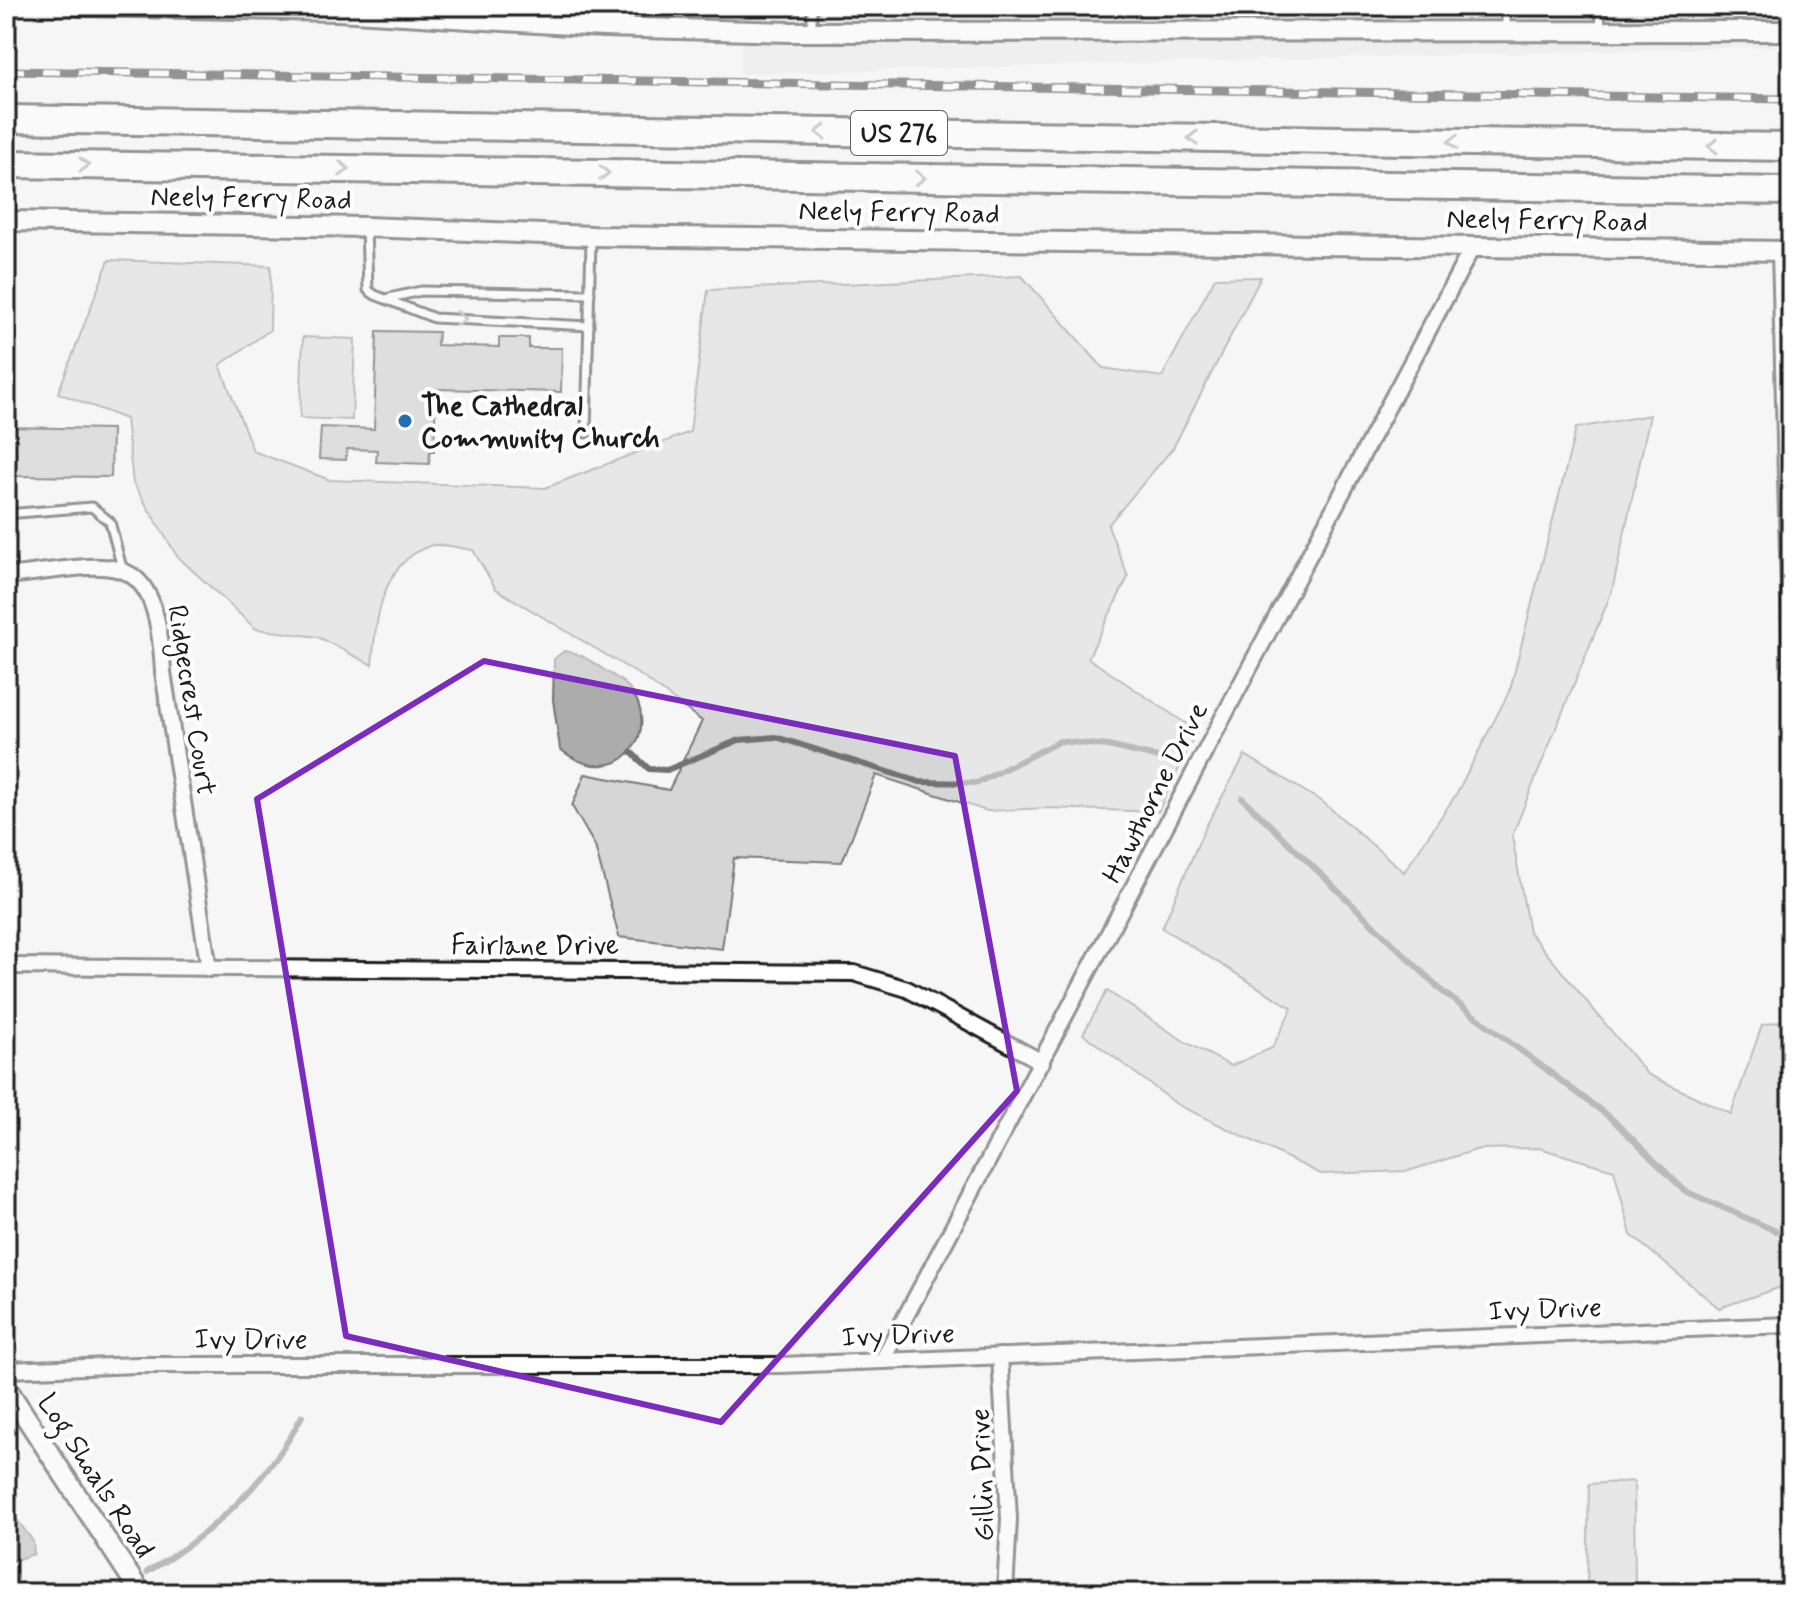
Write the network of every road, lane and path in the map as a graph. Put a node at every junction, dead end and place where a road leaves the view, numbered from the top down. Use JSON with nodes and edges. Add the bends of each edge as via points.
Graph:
{"nodes":[{"id":1,"x":80,"y":6,"type":"edge"},
{"id":2,"x":116,"y":6,"type":"edge"},
{"id":3,"x":604,"y":6,"type":"edge"},
{"id":4,"x":812,"y":6,"type":"edge"},
{"id":5,"x":1506,"y":6,"type":"edge"},
{"id":6,"x":1600,"y":6,"type":"edge"},
{"id":7,"x":338,"y":8,"type":"edge"},
{"id":8,"x":604,"y":27,"type":"junction"},
{"id":9,"x":1506,"y":31,"type":"junction"},
{"id":10,"x":1601,"y":31,"type":"junction"},
{"id":11,"x":1791,"y":31,"type":"edge"},
{"id":12,"x":812,"y":32,"type":"junction"},
{"id":13,"x":6,"y":119,"type":"edge"},
{"id":14,"x":1791,"y":147,"type":"edge"},
{"id":15,"x":6,"y":164,"type":"edge"},
{"id":16,"x":1791,"y":191,"type":"edge"},
{"id":17,"x":6,"y":221,"type":"edge"},
{"id":18,"x":366,"y":227,"type":"junction"},
{"id":19,"x":592,"y":236,"type":"junction"},
{"id":20,"x":1473,"y":246,"type":"junction"},
{"id":21,"x":1785,"y":251,"type":"edge"},
{"id":22,"x":590,"y":294,"type":"junction"},
{"id":23,"x":387,"y":298,"type":"junction"},
{"id":24,"x":589,"y":326,"type":"junction"},
{"id":25,"x":586,"y":433,"type":"dead end"},
{"id":26,"x":6,"y":514,"type":"edge"},
{"id":27,"x":122,"y":568,"type":"junction"},
{"id":28,"x":6,"y":576,"type":"edge"},
{"id":29,"x":1791,"y":667,"type":"edge"},
{"id":30,"x":6,"y":966,"type":"edge"},
{"id":31,"x":209,"y":969,"type":"junction"},
{"id":32,"x":1042,"y":1062,"type":"junction"},
{"id":33,"x":1791,"y":1325,"type":"edge"},
{"id":34,"x":1000,"y":1356,"type":"junction"},
{"id":35,"x":882,"y":1361,"type":"junction"},
{"id":36,"x":6,"y":1370,"type":"edge"},
{"id":37,"x":6,"y":1387,"type":"edge"},
{"id":38,"x":141,"y":1593,"type":"edge"},
{"id":39,"x":1005,"y":1593,"type":"edge"}],
"edges":[{"from":1,"to":2,"type":"street"},
{"from":2,"to":7,"type":"street"},
{"from":3,"to":8,"type":"lane"},
{"from":4,"to":12,"type":"lane"},
{"from":5,"to":9,"type":"lane"},
{"from":6,"to":10,"type":"lane"},
{"from":7,"to":8,"type":"street"},
{"from":8,"to":12,"type":"street"},
{"from":9,"to":10,"type":"street"},
{"from":9,"to":12,"type":"street"},
{"from":10,"to":11,"type":"street"},
{"from":14,"to":13,"type":"highway","number":"US 276","one_way":true},
{"from":15,"to":16,"type":"highway","number":"US 276","one_way":true},
{"from":17,"to":18,"type":"street","name":"Neely Ferry Road"},
{"from":18,"to":19,"type":"street","name":"Neely Ferry Road"},
{"from":18,"to":23,"type":"lane","via":[[368,290]]},
{"from":19,"to":20,"type":"street","name":"Neely Ferry Road"},
{"from":19,"to":22,"type":"lane"},
{"from":20,"to":21,"type":"street","name":"Neely Ferry Road"},
{"from":20,"to":32,"type":"street","name":"Hawthorne Drive"},
{"from":21,"to":29,"type":"street"},
{"from":22,"to":23,"type":"lane","via":[[421,291]]},
{"from":22,"to":24,"type":"lane"},
{"from":23,"to":24,"type":"lane","one_way":true,"via":[[434,318]]},
{"from":24,"to":25,"type":"lane"},
{"from":26,"to":27,"type":"lane","via":[[92,507],[110,522]]},
{"from":27,"to":28,"type":"street","via":[[104,565]]},
{"from":27,"to":31,"type":"street","name":"Ridgecrest Court","via":[[146,588],[161,636]]},
{"from":30,"to":31,"type":"street","name":"Fairlane Drive"},
{"from":31,"to":32,"type":"street","name":"Fairlane Drive","via":[[854,973],[907,989]]},
{"from":32,"to":35,"type":"street","name":"Hawthorne Drive"},
{"from":33,"to":34,"type":"street","name":"Ivy Drive"},
{"from":34,"to":35,"type":"street","name":"Ivy Drive"},
{"from":34,"to":39,"type":"street","name":"Gillin Drive","via":[[1009,1519]]},
{"from":35,"to":36,"type":"street","name":"Ivy Drive"},
{"from":37,"to":38,"type":"street","name":"Log Shoals Road"}]}
